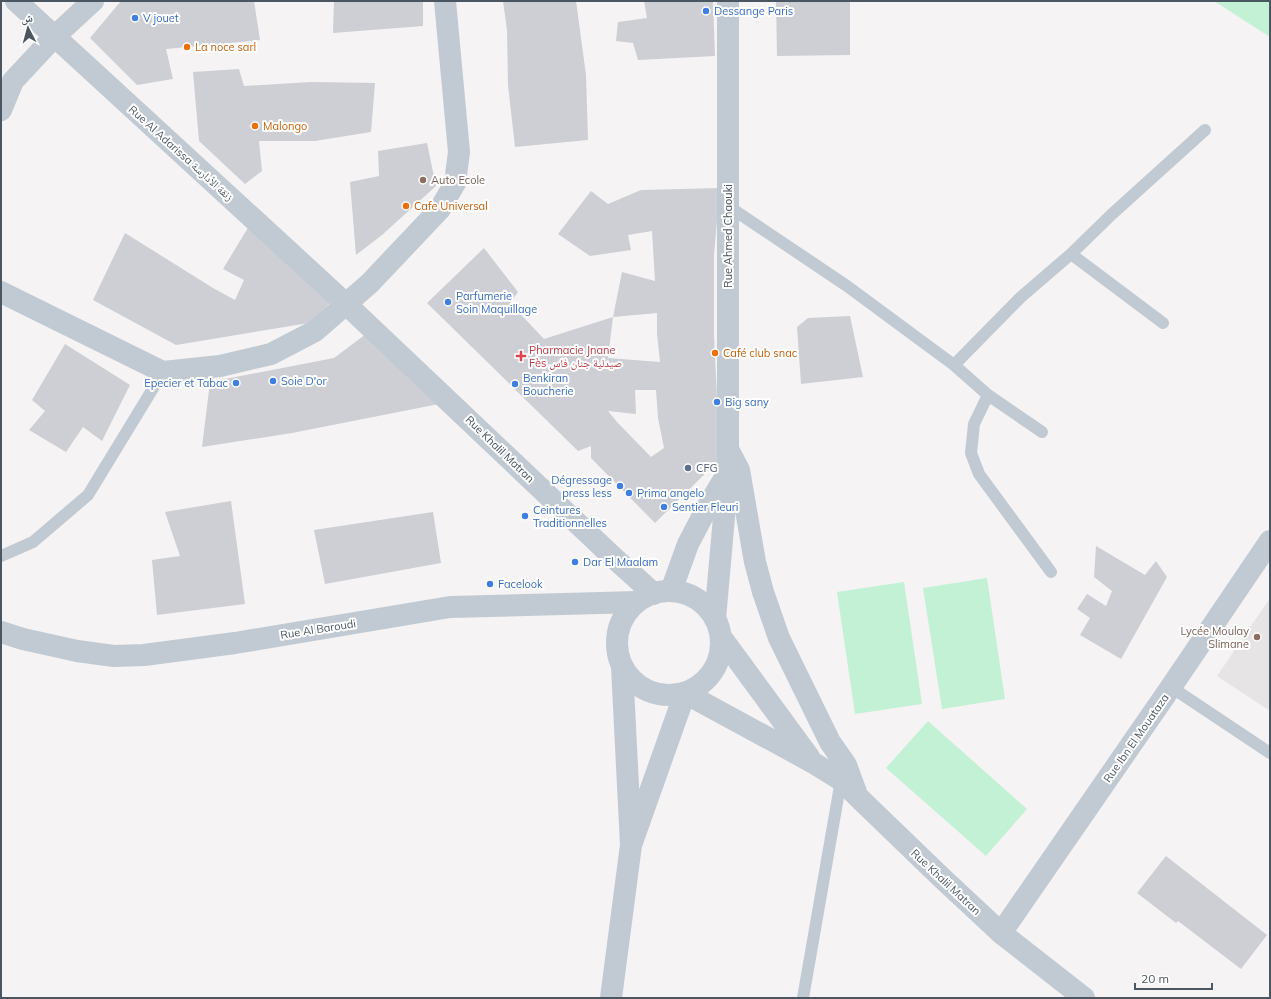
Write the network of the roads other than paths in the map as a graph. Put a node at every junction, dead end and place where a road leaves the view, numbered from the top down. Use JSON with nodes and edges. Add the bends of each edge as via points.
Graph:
{"nodes":[{"id":1,"x":16,"y":1,"type":"edge"},
{"id":2,"x":93,"y":1,"type":"edge"},
{"id":3,"x":445,"y":1,"type":"edge"},
{"id":4,"x":728,"y":1,"type":"edge"},
{"id":5,"x":54,"y":37,"type":"junction"},
{"id":6,"x":1,"y":110,"type":"edge"},
{"id":7,"x":1205,"y":130,"type":"dead end"},
{"id":8,"x":728,"y":206,"type":"junction"},
{"id":9,"x":1071,"y":254,"type":"junction"},
{"id":10,"x":1,"y":292,"type":"edge"},
{"id":11,"x":346,"y":304,"type":"junction"},
{"id":12,"x":1163,"y":323,"type":"dead end"},
{"id":13,"x":954,"y":365,"type":"junction"},
{"id":14,"x":164,"y":372,"type":"junction"},
{"id":15,"x":988,"y":394,"type":"junction"},
{"id":16,"x":1042,"y":432,"type":"dead end"},
{"id":17,"x":728,"y":449,"type":"junction"},
{"id":18,"x":728,"y":472,"type":"junction"},
{"id":19,"x":1270,"y":541,"type":"edge"},
{"id":20,"x":1,"y":556,"type":"edge"},
{"id":21,"x":1051,"y":572,"type":"dead end"},
{"id":22,"x":654,"y":596,"type":"junction"},
{"id":23,"x":718,"y":628,"type":"junction"},
{"id":24,"x":1,"y":632,"type":"edge"},
{"id":25,"x":622,"y":667,"type":"junction"},
{"id":26,"x":1171,"y":687,"type":"junction"},
{"id":27,"x":685,"y":693,"type":"junction"},
{"id":28,"x":1270,"y":753,"type":"edge"},
{"id":29,"x":812,"y":762,"type":"junction"},
{"id":30,"x":841,"y":780,"type":"junction"},
{"id":31,"x":859,"y":798,"type":"junction"},
{"id":32,"x":631,"y":845,"type":"junction"},
{"id":33,"x":1001,"y":933,"type":"junction"},
{"id":34,"x":611,"y":998,"type":"edge"},
{"id":35,"x":803,"y":998,"type":"edge"},
{"id":36,"x":1084,"y":998,"type":"edge"}],
"edges":[{"from":1,"to":5,"type":"street","name":"Rue Al Adarissa زنقة الأدارسة"},
{"from":2,"to":5,"type":"street"},
{"from":3,"to":11,"type":"street","via":[[459,152],[455,183],[440,209],[370,283]]},
{"from":4,"to":8,"type":"street","name":"Rue Ahmed Chaouki"},
{"from":5,"to":6,"type":"street","via":[[13,81]]},
{"from":5,"to":11,"type":"street","name":"Rue Al Adarissa زنقة الأدارسة"},
{"from":7,"to":9,"type":"lane"},
{"from":8,"to":13,"type":"lane","via":[[847,286]]},
{"from":8,"to":17,"type":"street","name":"Rue Ahmed Chaouki"},
{"from":9,"to":12,"type":"lane"},
{"from":9,"to":13,"type":"lane","via":[[1021,297]]},
{"from":10,"to":14,"type":"street"},
{"from":11,"to":14,"type":"street","via":[[315,331],[271,354],[220,366]]},
{"from":11,"to":22,"type":"street","name":"Rue Khalil Matran"},
{"from":13,"to":15,"type":"lane"},
{"from":14,"to":20,"type":"lane","via":[[88,495],[33,542]]},
{"from":15,"to":16,"type":"lane"},
{"from":15,"to":21,"type":"lane","via":[[974,424],[971,453],[979,474]]},
{"from":17,"to":18,"type":"street","name":"Rue Ahmed Chaouki"},
{"from":17,"to":31,"type":"street","via":[[738,470],[755,562],[779,638],[830,742],[846,765]]},
{"from":18,"to":22,"type":"street","via":[[688,544]]},
{"from":18,"to":23,"type":"street","name":"Rue Ahmed Chaouki"},
{"from":19,"to":26,"type":"street","name":"Rue Ibn El Mouataza"},
{"from":22,"to":23,"type":"street","via":[[689,595],[705,605]]},
{"from":22,"to":24,"type":"street","name":"Rue Al Baroudi","via":[[450,607],[235,643],[144,655],[114,656],[77,651]]},
{"from":22,"to":25,"type":"street","via":[[625,615],[618,632],[617,650]]},
{"from":23,"to":27,"type":"street","via":[[720,655],[713,671],[700,685]]},
{"from":23,"to":29,"type":"street","name":"Rue Khalil Matran"},
{"from":25,"to":27,"type":"street","via":[[634,682],[649,691],[667,696]]},
{"from":25,"to":32,"type":"street"},
{"from":26,"to":28,"type":"lane"},
{"from":26,"to":33,"type":"street","name":"Rue Ibn El Mouataza"},
{"from":27,"to":29,"type":"street","name":"Rue Khalil Matran"},
{"from":27,"to":32,"type":"street"},
{"from":29,"to":30,"type":"street","name":"Rue Khalil Matran"},
{"from":30,"to":31,"type":"street","name":"Rue Khalil Matran"},
{"from":30,"to":35,"type":"lane"},
{"from":31,"to":33,"type":"street","name":"Rue Khalil Matran"},
{"from":32,"to":34,"type":"street"},
{"from":33,"to":36,"type":"street","name":"Rue Khalil Matran"}]}
